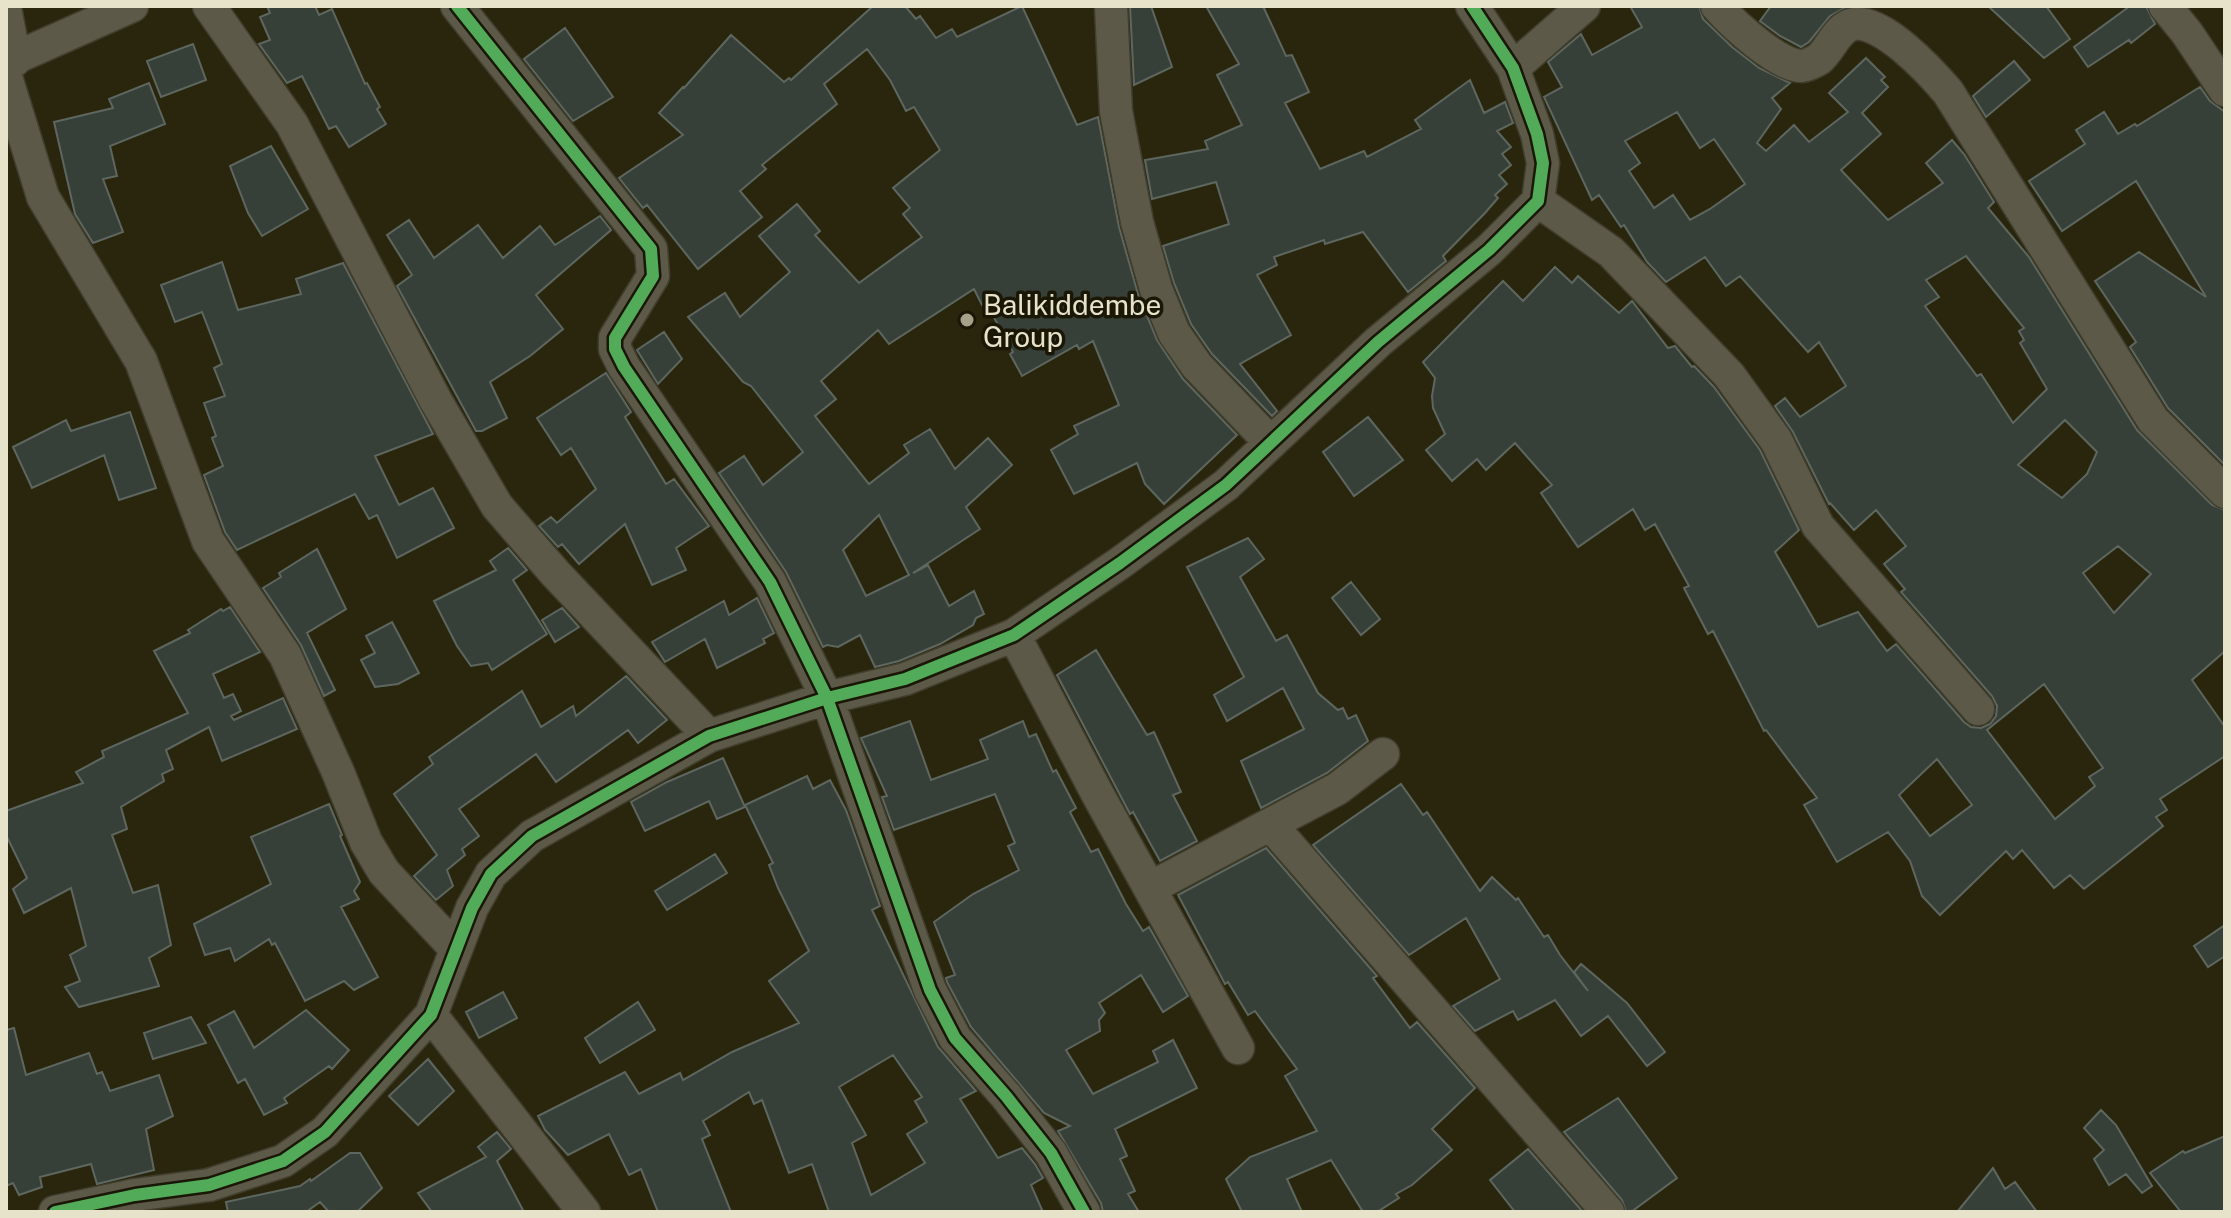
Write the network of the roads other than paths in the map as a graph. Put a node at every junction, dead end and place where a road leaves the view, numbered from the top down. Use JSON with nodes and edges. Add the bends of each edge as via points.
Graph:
{"nodes":[{"id":1,"x":132,"y":6,"type":"edge"},
{"id":2,"x":209,"y":6,"type":"edge"},
{"id":3,"x":457,"y":6,"type":"edge"},
{"id":4,"x":1111,"y":6,"type":"edge"},
{"id":5,"x":1472,"y":6,"type":"edge"},
{"id":6,"x":1584,"y":6,"type":"edge"},
{"id":7,"x":1717,"y":6,"type":"edge"},
{"id":8,"x":2165,"y":6,"type":"edge"},
{"id":9,"x":6,"y":13,"type":"edge"},
{"id":10,"x":9,"y":66,"type":"edge"},
{"id":11,"x":1513,"y":68,"type":"junction"},
{"id":12,"x":2225,"y":90,"type":"edge"},
{"id":13,"x":1538,"y":201,"type":"junction"},
{"id":14,"x":1271,"y":443,"type":"junction"},
{"id":15,"x":2225,"y":492,"type":"edge"},
{"id":16,"x":1014,"y":635,"type":"junction"},
{"id":17,"x":827,"y":698,"type":"junction"},
{"id":18,"x":1978,"y":709,"type":"dead end"},
{"id":19,"x":709,"y":736,"type":"junction"},
{"id":20,"x":1383,"y":754,"type":"dead end"},
{"id":21,"x":1271,"y":825,"type":"junction"},
{"id":22,"x":1150,"y":888,"type":"junction"},
{"id":23,"x":456,"y":949,"type":"junction"},
{"id":24,"x":431,"y":1015,"type":"junction"},
{"id":25,"x":1238,"y":1048,"type":"dead end"},
{"id":26,"x":215,"y":1198,"type":"edge"},
{"id":27,"x":55,"y":1212,"type":"edge"},
{"id":28,"x":584,"y":1212,"type":"edge"},
{"id":29,"x":1084,"y":1212,"type":"edge"},
{"id":30,"x":1608,"y":1212,"type":"edge"}],
"edges":[{"from":1,"to":10,"type":"street"},
{"from":2,"to":19,"type":"street","via":[[292,124],[436,401],[497,506]]},
{"from":3,"to":17,"type":"street","via":[[651,249],[653,276],[615,338],[615,349],[770,582]]},
{"from":4,"to":14,"type":"street","via":[[1116,111],[1156,289],[1174,333],[1197,366]]},
{"from":5,"to":11,"type":"street"},
{"from":6,"to":11,"type":"street"},
{"from":7,"to":15,"type":"street","via":[[1780,60],[1802,66],[1818,59],[1853,24],[1881,32],[1930,71],[2153,420]]},
{"from":8,"to":12,"type":"street"},
{"from":9,"to":10,"type":"street"},
{"from":10,"to":23,"type":"street","via":[[43,197],[141,361],[208,541],[285,655],[378,862]]},
{"from":11,"to":13,"type":"street","via":[[1543,163]]},
{"from":13,"to":14,"type":"street"},
{"from":13,"to":18,"type":"street","via":[[1611,252],[1729,375],[1776,440],[1818,526]]},
{"from":14,"to":16,"type":"street","via":[[1226,485]]},
{"from":16,"to":17,"type":"street","via":[[905,679]]},
{"from":16,"to":22,"type":"street"},
{"from":17,"to":19,"type":"street"},
{"from":17,"to":29,"type":"street","via":[[930,990],[955,1038],[1051,1153]]},
{"from":19,"to":23,"type":"street","via":[[532,836],[491,874]]},
{"from":20,"to":21,"type":"street","via":[[1337,789]]},
{"from":21,"to":22,"type":"street"},
{"from":21,"to":30,"type":"street"},
{"from":22,"to":25,"type":"street"},
{"from":23,"to":24,"type":"street"},
{"from":24,"to":26,"type":"street","via":[[325,1132]]},
{"from":24,"to":28,"type":"street"},
{"from":26,"to":27,"type":"street","via":[[135,1195]]}]}
